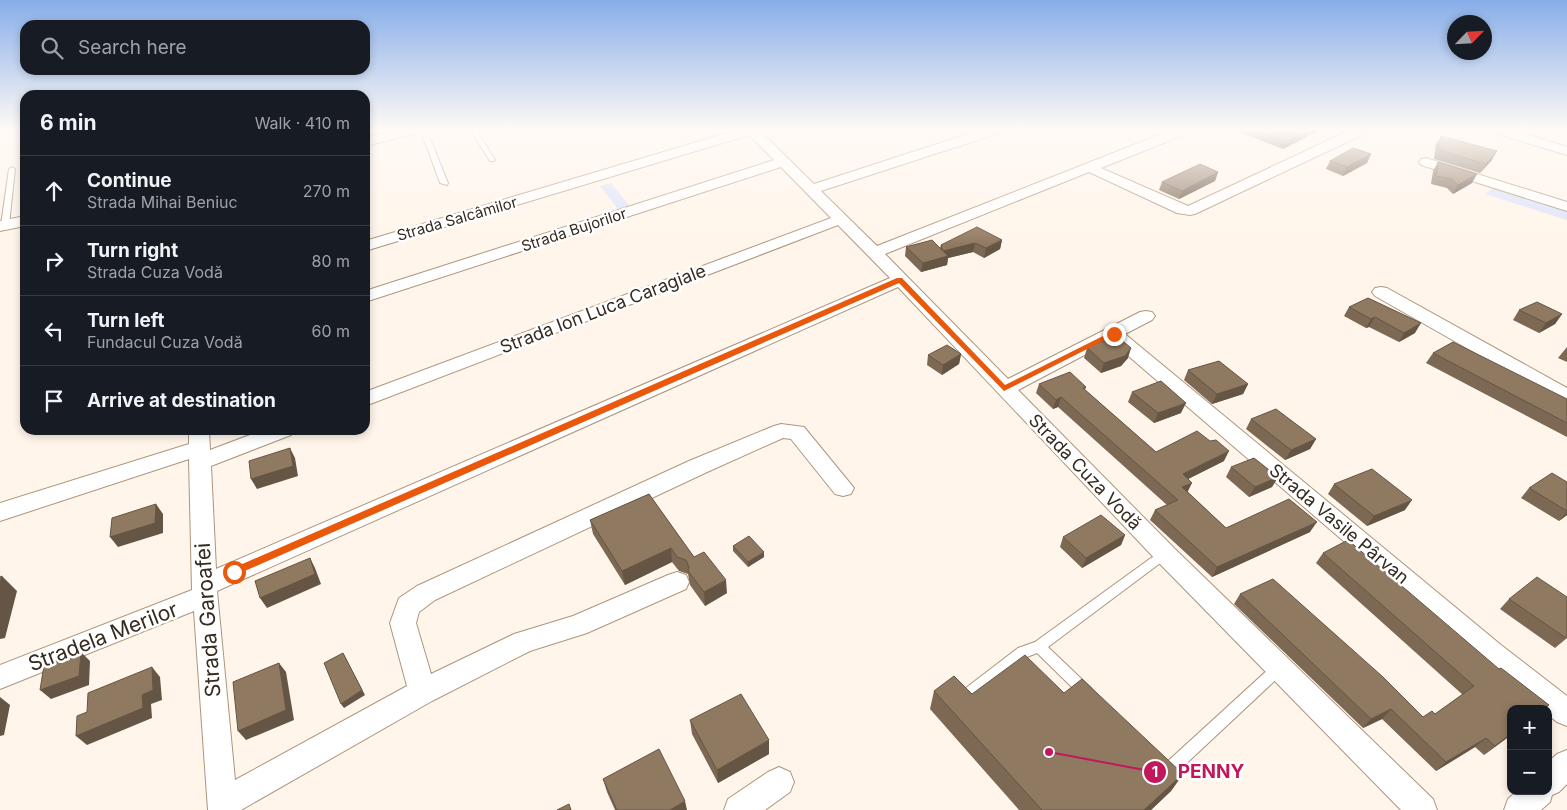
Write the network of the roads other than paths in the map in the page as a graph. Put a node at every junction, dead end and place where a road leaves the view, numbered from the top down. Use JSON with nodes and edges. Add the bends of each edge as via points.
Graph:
{"nodes":[{"id":1,"x":12,"y":168,"type":"dead end"},
{"id":2,"x":439,"y":169,"type":"edge"},
{"id":3,"x":629,"y":169,"type":"edge"},
{"id":4,"x":762,"y":169,"type":"edge"},
{"id":5,"x":790,"y":169,"type":"edge"},
{"id":6,"x":876,"y":169,"type":"edge"},
{"id":7,"x":1089,"y":169,"type":"edge"},
{"id":8,"x":1093,"y":169,"type":"edge"},
{"id":9,"x":1279,"y":169,"type":"edge"},
{"id":10,"x":1447,"y":169,"type":"edge"},
{"id":11,"x":444,"y":183,"type":"dead end"},
{"id":12,"x":811,"y":190,"type":"junction"},
{"id":13,"x":1567,"y":208,"type":"edge"},
{"id":14,"x":841,"y":219,"type":"junction"},
{"id":15,"x":20,"y":222,"type":"edge"},
{"id":16,"x":3,"y":226,"type":"edge"},
{"id":17,"x":370,"y":245,"type":"edge"},
{"id":18,"x":875,"y":253,"type":"junction"},
{"id":19,"x":900,"y":280,"type":"junction"},
{"id":20,"x":1381,"y":292,"type":"dead end"},
{"id":21,"x":370,"y":295,"type":"edge"},
{"id":22,"x":1146,"y":316,"type":"dead end"},
{"id":23,"x":1114,"y":334,"type":"junction"},
{"id":24,"x":1004,"y":388,"type":"junction"},
{"id":25,"x":1567,"y":396,"type":"edge"},
{"id":26,"x":370,"y":397,"type":"edge"},
{"id":27,"x":259,"y":435,"type":"edge"},
{"id":28,"x":199,"y":447,"type":"edge"},
{"id":29,"x":843,"y":488,"type":"dead end"},
{"id":30,"x":0,"y":512,"type":"edge"},
{"id":31,"x":1167,"y":556,"type":"junction"},
{"id":32,"x":677,"y":582,"type":"dead end"},
{"id":33,"x":205,"y":591,"type":"junction"},
{"id":34,"x":1039,"y":647,"type":"junction"},
{"id":35,"x":1278,"y":668,"type":"junction"},
{"id":36,"x":0,"y":677,"type":"edge"},
{"id":37,"x":422,"y":692,"type":"junction"},
{"id":38,"x":964,"y":698,"type":"edge"},
{"id":39,"x":1096,"y":702,"type":"edge"},
{"id":40,"x":1567,"y":713,"type":"edge"},
{"id":41,"x":1154,"y":757,"type":"edge"},
{"id":42,"x":1567,"y":764,"type":"edge"},
{"id":43,"x":1552,"y":778,"type":"edge"},
{"id":44,"x":779,"y":782,"type":"dead end"},
{"id":45,"x":1535,"y":795,"type":"edge"},
{"id":46,"x":223,"y":807,"type":"edge"},
{"id":47,"x":739,"y":810,"type":"edge"},
{"id":48,"x":1422,"y":810,"type":"edge"},
{"id":49,"x":1519,"y":810,"type":"edge"}],
"edges":[{"from":1,"to":16,"type":"lane"},
{"from":2,"to":11,"type":"lane"},
{"from":3,"to":17,"type":"street","name":"Strada Salcâmilor"},
{"from":4,"to":21,"type":"street","name":"Strada Bujorilor"},
{"from":5,"to":12,"type":"street","name":"Strada Cuza Vodă"},
{"from":6,"to":12,"type":"street"},
{"from":7,"to":18,"type":"street"},
{"from":8,"to":9,"type":"street","via":[[1190,211]]},
{"from":10,"to":13,"type":"street"},
{"from":12,"to":14,"type":"street","name":"Strada Cuza Vodă"},
{"from":14,"to":18,"type":"street","name":"Strada Cuza Vodă"},
{"from":14,"to":26,"type":"street","name":"Strada Ion Luca Caragiale"},
{"from":15,"to":16,"type":"street"},
{"from":18,"to":19,"type":"street","name":"Strada Cuza Vodă"},
{"from":19,"to":24,"type":"street","name":"Strada Cuza Vodă"},
{"from":19,"to":33,"type":"street","name":"Stradela Merilor"},
{"from":20,"to":25,"type":"street"},
{"from":22,"to":23,"type":"street"},
{"from":23,"to":24,"type":"street"},
{"from":23,"to":40,"type":"street","name":"Strada Vasile Pârvan"},
{"from":24,"to":31,"type":"street","name":"Strada Cuza Vodă"},
{"from":27,"to":28,"type":"street"},
{"from":28,"to":30,"type":"street"},
{"from":28,"to":33,"type":"street","name":"Strada Garoafei"},
{"from":29,"to":37,"type":"street","via":[[797,432],[781,431],[426,594],[408,606],[402,623]]},
{"from":31,"to":34,"type":"lane","via":[[1154,561]]},
{"from":31,"to":35,"type":"street","name":"Strada Cuza Vodă"},
{"from":32,"to":37,"type":"street","via":[[578,625],[523,642]]},
{"from":33,"to":36,"type":"street","name":"Stradela Merilor"},
{"from":33,"to":46,"type":"street","name":"Strada Garoafei"},
{"from":34,"to":38,"type":"lane","via":[[1023,652]]},
{"from":34,"to":39,"type":"lane"},
{"from":35,"to":41,"type":"lane","via":[[1168,771]]},
{"from":35,"to":48,"type":"street","name":"Strada Cuza Vodă"},
{"from":37,"to":46,"type":"street"},
{"from":42,"to":43,"type":"street"},
{"from":44,"to":47,"type":"street"},
{"from":45,"to":49,"type":"street"}]}
